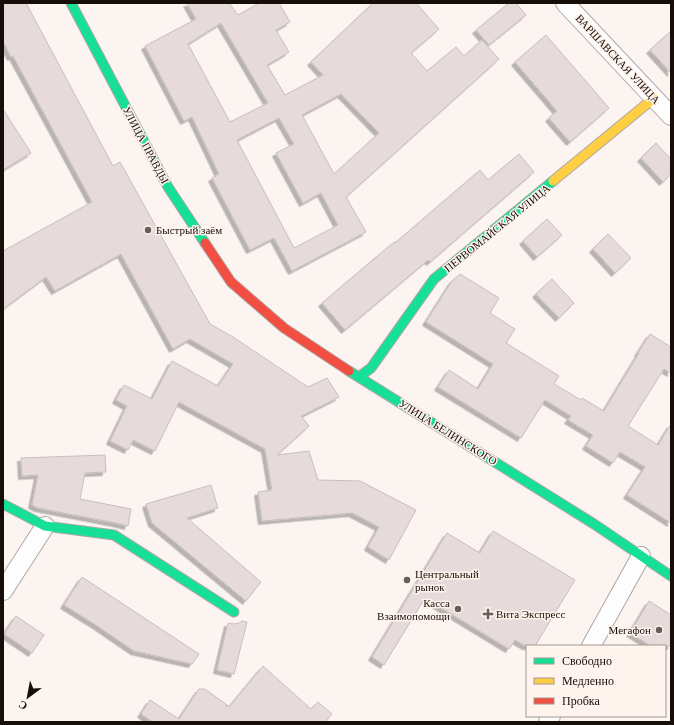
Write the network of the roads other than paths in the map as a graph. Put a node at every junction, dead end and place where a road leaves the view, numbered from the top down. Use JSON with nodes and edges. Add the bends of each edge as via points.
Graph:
{"nodes":[{"id":1,"x":71,"y":3,"type":"edge"},
{"id":2,"x":565,"y":3,"type":"edge"},
{"id":3,"x":654,"y":98,"type":"junction"},
{"id":4,"x":671,"y":116,"type":"edge"},
{"id":5,"x":231,"y":282,"type":"joint"},
{"id":6,"x":359,"y":377,"type":"junction"},
{"id":7,"x":3,"y":504,"type":"edge"},
{"id":8,"x":45,"y":526,"type":"junction"},
{"id":9,"x":641,"y":556,"type":"junction"},
{"id":10,"x":671,"y":576,"type":"edge"},
{"id":11,"x":3,"y":591,"type":"edge"},
{"id":12,"x":234,"y":612,"type":"dead end"},
{"id":13,"x":591,"y":645,"type":"edge"}],
"edges":[{"from":1,"to":5,"type":"street","name":"УЛИЦА ПРАВДЫ","via":[[168,187]]},
{"from":2,"to":3,"type":"street","name":"ВАРШАВСКАЯ УЛИЦА"},
{"from":3,"to":4,"type":"street","name":"ВАРШАВСКАЯ УЛИЦА"},
{"from":3,"to":6,"type":"street","name":"ПЕРВОМАЙСКАЯ УЛИЦА","via":[[434,279],[371,368]]},
{"from":5,"to":6,"type":"street","name":"УЛИЦА БЕЛИНСКОГО","via":[[284,328]]},
{"from":6,"to":9,"type":"street","name":"УЛИЦА БЕЛИНСКОГО"},
{"from":7,"to":8,"type":"street"},
{"from":8,"to":11,"type":"street"},
{"from":8,"to":12,"type":"street","via":[[114,535]]},
{"from":9,"to":10,"type":"street","name":"УЛИЦА БЕЛИНСКОГО"},
{"from":9,"to":13,"type":"street"}]}
